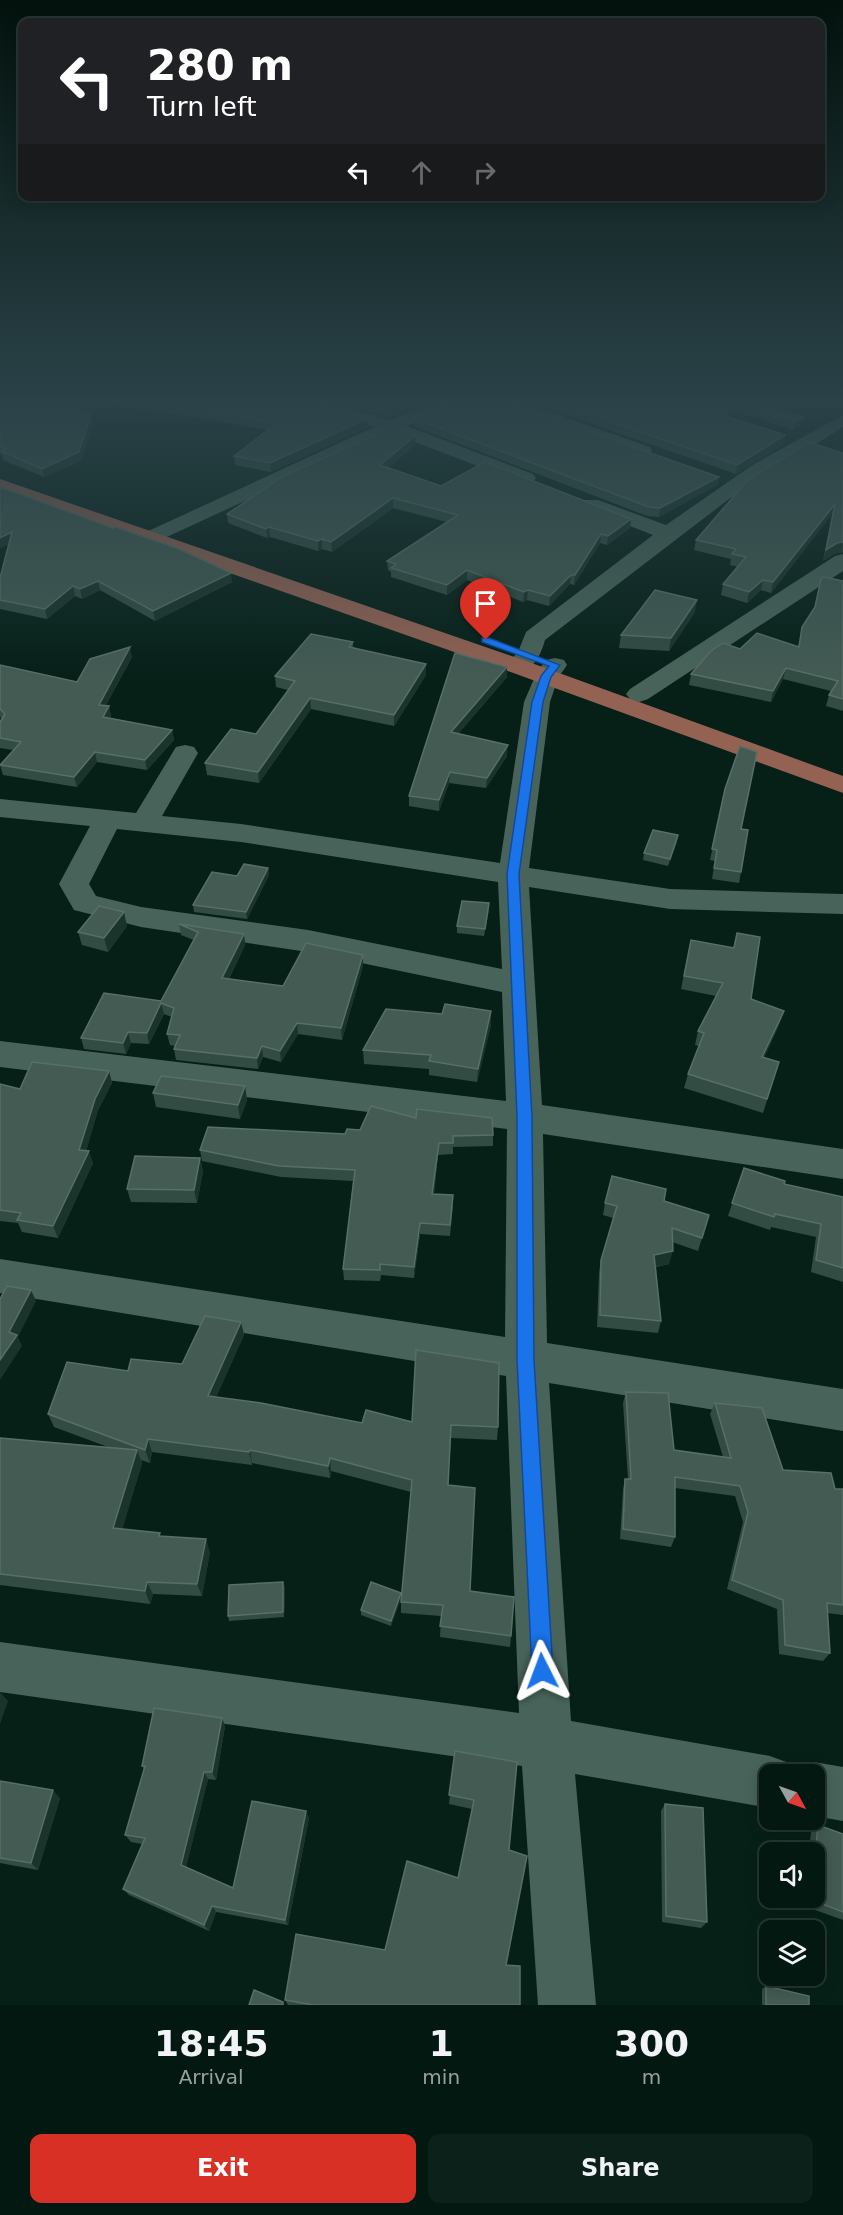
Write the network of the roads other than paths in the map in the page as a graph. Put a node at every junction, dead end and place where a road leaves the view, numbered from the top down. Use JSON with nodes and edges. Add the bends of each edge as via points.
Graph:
{"nodes":[{"id":1,"x":25,"y":493,"type":"edge"},
{"id":2,"x":51,"y":493,"type":"edge"},
{"id":3,"x":245,"y":493,"type":"edge"},
{"id":4,"x":726,"y":493,"type":"edge"},
{"id":5,"x":577,"y":498,"type":"edge"},
{"id":6,"x":665,"y":532,"type":"junction"},
{"id":7,"x":157,"y":533,"type":"junction"},
{"id":8,"x":837,"y":571,"type":"edge"},
{"id":9,"x":537,"y":665,"type":"junction"},
{"id":10,"x":639,"y":694,"type":"junction"},
{"id":11,"x":185,"y":753,"type":"dead end"},
{"id":12,"x":843,"y":768,"type":"edge"},
{"id":13,"x":843,"y":785,"type":"edge"},
{"id":14,"x":0,"y":808,"type":"edge"},
{"id":15,"x":108,"y":819,"type":"junction"},
{"id":16,"x":144,"y":823,"type":"junction"},
{"id":17,"x":513,"y":874,"type":"junction"},
{"id":18,"x":843,"y":904,"type":"edge"},
{"id":19,"x":519,"y":984,"type":"junction"},
{"id":20,"x":0,"y":1054,"type":"edge"},
{"id":21,"x":525,"y":1117,"type":"junction"},
{"id":22,"x":843,"y":1164,"type":"edge"},
{"id":23,"x":0,"y":1276,"type":"edge"},
{"id":24,"x":525,"y":1360,"type":"junction"},
{"id":25,"x":843,"y":1410,"type":"edge"},
{"id":26,"x":0,"y":1667,"type":"edge"},
{"id":27,"x":546,"y":1743,"type":"junction"},
{"id":28,"x":759,"y":1780,"type":"edge"},
{"id":29,"x":825,"y":1791,"type":"edge"},
{"id":30,"x":843,"y":1794,"type":"edge"},
{"id":31,"x":567,"y":2005,"type":"edge"}],
"edges":[{"from":1,"to":7,"type":"main road"},
{"from":2,"to":7,"type":"main road"},
{"from":3,"to":7,"type":"street"},
{"from":4,"to":6,"type":"street"},
{"from":5,"to":6,"type":"street"},
{"from":6,"to":9,"type":"street","via":[[534,637]]},
{"from":7,"to":9,"type":"main road"},
{"from":8,"to":10,"type":"street"},
{"from":9,"to":10,"type":"main road"},
{"from":9,"to":13,"type":"main road"},
{"from":9,"to":17,"type":"street","via":[[537,702]]},
{"from":10,"to":12,"type":"main road"},
{"from":11,"to":16,"type":"street"},
{"from":14,"to":15,"type":"street"},
{"from":15,"to":16,"type":"street"},
{"from":15,"to":19,"type":"street","via":[[74,884],[85,903],[141,917],[308,940]]},
{"from":16,"to":17,"type":"street","via":[[241,833]]},
{"from":17,"to":18,"type":"street","via":[[670,899]]},
{"from":17,"to":19,"type":"street"},
{"from":19,"to":21,"type":"street"},
{"from":20,"to":21,"type":"street"},
{"from":21,"to":22,"type":"street"},
{"from":21,"to":24,"type":"street"},
{"from":23,"to":24,"type":"street"},
{"from":24,"to":25,"type":"street"},
{"from":24,"to":27,"type":"street"},
{"from":26,"to":27,"type":"street"},
{"from":27,"to":28,"type":"street"},
{"from":27,"to":31,"type":"street"},
{"from":29,"to":30,"type":"street"}]}
